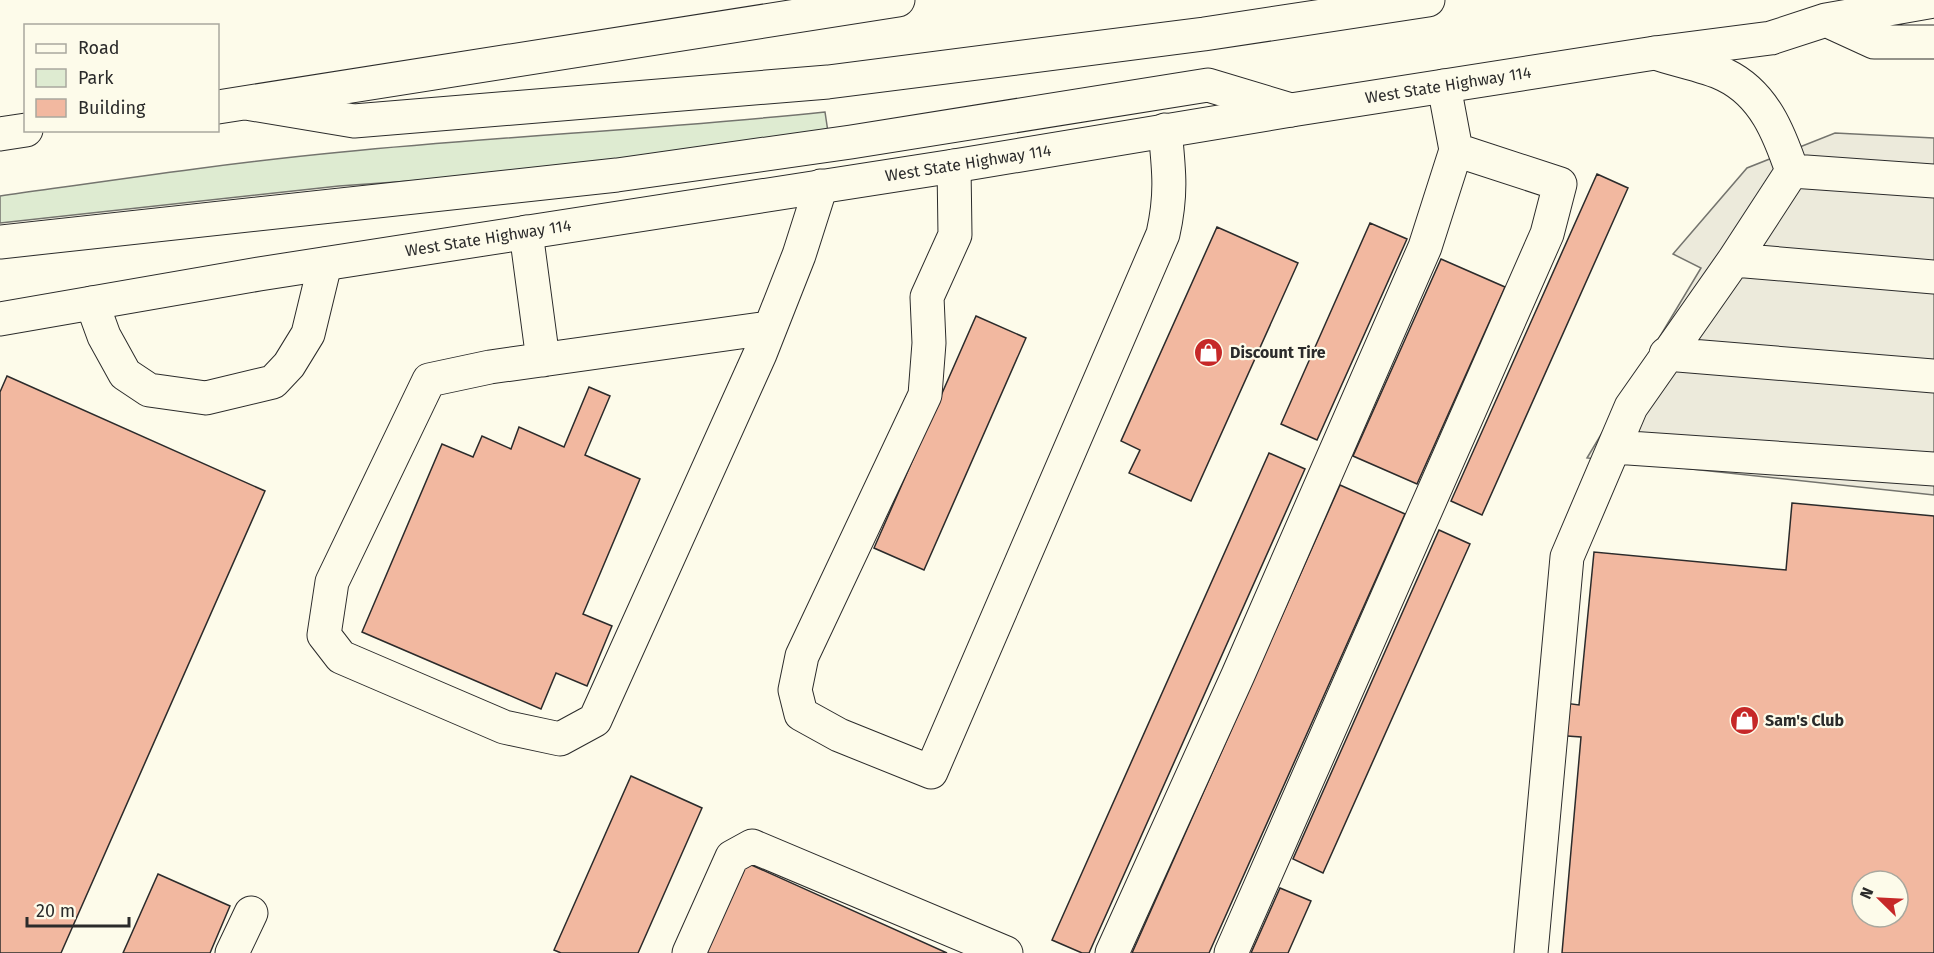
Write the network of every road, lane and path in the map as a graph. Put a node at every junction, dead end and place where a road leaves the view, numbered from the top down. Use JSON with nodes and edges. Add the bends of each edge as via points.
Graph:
{"nodes":[{"id":1,"x":898,"y":0,"type":"edge"},
{"id":2,"x":1428,"y":0,"type":"edge"},
{"id":3,"x":1934,"y":1,"type":"edge"},
{"id":4,"x":1826,"y":20,"type":"junction"},
{"id":5,"x":1934,"y":42,"type":"edge"},
{"id":6,"x":1654,"y":53,"type":"junction"},
{"id":7,"x":1444,"y":86,"type":"junction"},
{"id":8,"x":232,"y":105,"type":"edge"},
{"id":9,"x":1291,"y":110,"type":"junction"},
{"id":10,"x":24,"y":130,"type":"edge"},
{"id":11,"x":1165,"y":130,"type":"junction"},
{"id":12,"x":0,"y":134,"type":"edge"},
{"id":13,"x":1456,"y":150,"type":"junction"},
{"id":14,"x":954,"y":166,"type":"junction"},
{"id":15,"x":1792,"y":171,"type":"junction"},
{"id":16,"x":1934,"y":181,"type":"edge"},
{"id":17,"x":821,"y":186,"type":"junction"},
{"id":18,"x":526,"y":232,"type":"junction"},
{"id":19,"x":0,"y":242,"type":"edge"},
{"id":20,"x":1734,"y":260,"type":"junction"},
{"id":21,"x":325,"y":264,"type":"junction"},
{"id":22,"x":1934,"y":276,"type":"edge"},
{"id":23,"x":92,"y":303,"type":"junction"},
{"id":24,"x":0,"y":319,"type":"edge"},
{"id":25,"x":769,"y":328,"type":"junction"},
{"id":26,"x":1666,"y":354,"type":"junction"},
{"id":27,"x":543,"y":360,"type":"junction"},
{"id":28,"x":1934,"y":376,"type":"edge"},
{"id":29,"x":1614,"y":447,"type":"junction"},
{"id":30,"x":1934,"y":469,"type":"edge"},
{"id":31,"x":251,"y":913,"type":"dead end"},
{"id":32,"x":232,"y":953,"type":"edge"},
{"id":33,"x":689,"y":953,"type":"edge"},
{"id":34,"x":1006,"y":953,"type":"edge"},
{"id":35,"x":1112,"y":953,"type":"edge"},
{"id":36,"x":1231,"y":953,"type":"edge"},
{"id":37,"x":1531,"y":953,"type":"edge"}],
"edges":[{"from":1,"to":8,"type":"main road"},
{"from":2,"to":8,"type":"main road","via":[[1204,34],[804,84],[354,121]]},
{"from":3,"to":4,"type":"main road","name":"West State Highway 114"},
{"from":4,"to":5,"type":"main road","via":[[1874,42]]},
{"from":4,"to":6,"type":"main road","name":"West State Highway 114","via":[[1771,38]]},
{"from":6,"to":7,"type":"main road","name":"West State Highway 114"},
{"from":6,"to":15,"type":"main road","via":[[1725,75],[1749,91],[1767,111],[1779,133]]},
{"from":7,"to":9,"type":"main road","name":"West State Highway 114"},
{"from":7,"to":13,"type":"main road"},
{"from":9,"to":11,"type":"main road","name":"West State Highway 114"},
{"from":9,"to":19,"type":"main road","via":[[1208,85],[617,175]]},
{"from":10,"to":12,"type":"main road"},
{"from":11,"to":14,"type":"main road","name":"West State Highway 114"},
{"from":11,"to":14,"type":"main road","via":[[1170,183],[1162,234],[931,772],[839,735],[801,714],[795,690],[802,656],[925,395],[930,343],[927,297],[955,235]]},
{"from":13,"to":35,"type":"main road","via":[[1425,247]]},
{"from":13,"to":36,"type":"main road","via":[[1560,184],[1547,234]]},
{"from":14,"to":17,"type":"main road","name":"West State Highway 114"},
{"from":15,"to":16,"type":"main road"},
{"from":15,"to":20,"type":"main road"},
{"from":17,"to":18,"type":"main road","name":"West State Highway 114"},
{"from":17,"to":25,"type":"main road","via":[[799,255]]},
{"from":18,"to":21,"type":"main road","name":"West State Highway 114"},
{"from":18,"to":27,"type":"main road"},
{"from":20,"to":22,"type":"main road"},
{"from":20,"to":26,"type":"main road"},
{"from":21,"to":23,"type":"main road","name":"West State Highway 114"},
{"from":21,"to":23,"type":"main road","via":[[308,334],[289,365],[273,382],[206,398],[149,390],[125,374],[104,336]]},
{"from":23,"to":24,"type":"main road","name":"West State Highway 114"},
{"from":25,"to":27,"type":"main road"},
{"from":25,"to":27,"type":"main road","via":[[594,720],[560,739],[504,727],[341,657],[324,635],[332,582],[429,380]]},
{"from":26,"to":28,"type":"main road"},
{"from":26,"to":29,"type":"main road","via":[[1631,407]]},
{"from":29,"to":30,"type":"main road"},
{"from":29,"to":37,"type":"main road","via":[[1567,557]]},
{"from":31,"to":32,"type":"main road"},
{"from":33,"to":34,"type":"main road","via":[[732,857],[752,846]]}]}
